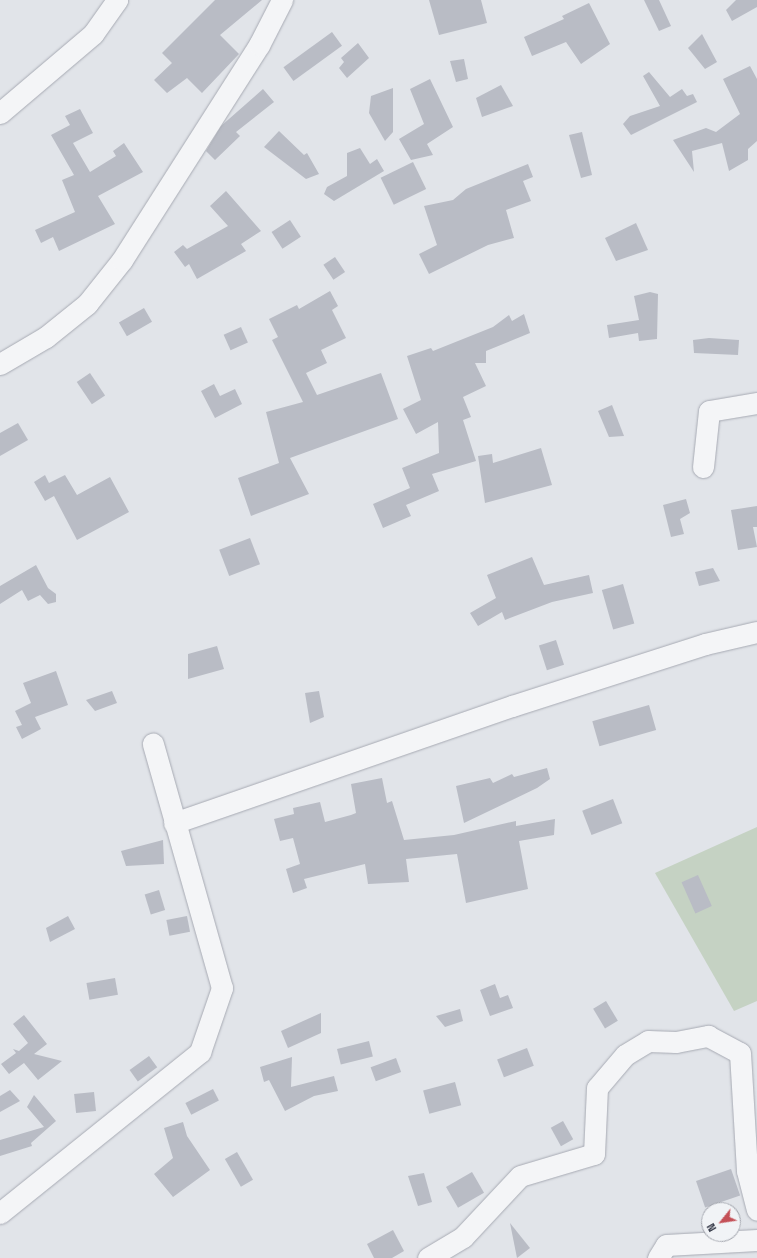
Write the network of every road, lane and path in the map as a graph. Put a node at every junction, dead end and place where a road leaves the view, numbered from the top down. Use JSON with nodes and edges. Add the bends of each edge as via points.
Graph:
{"nodes":[{"id":1,"x":117,"y":0,"type":"edge"},
{"id":2,"x":282,"y":0,"type":"edge"},
{"id":3,"x":0,"y":113,"type":"edge"},
{"id":4,"x":0,"y":364,"type":"edge"},
{"id":5,"x":757,"y":403,"type":"edge"},
{"id":6,"x":703,"y":467,"type":"dead end"},
{"id":7,"x":757,"y":632,"type":"edge"},
{"id":8,"x":153,"y":744,"type":"dead end"},
{"id":9,"x":174,"y":823,"type":"junction"},
{"id":10,"x":757,"y":1210,"type":"edge"},
{"id":11,"x":0,"y":1213,"type":"edge"},
{"id":12,"x":757,"y":1240,"type":"edge"},
{"id":13,"x":428,"y":1258,"type":"edge"},
{"id":14,"x":658,"y":1258,"type":"edge"}],
"edges":[{"from":1,"to":3,"type":"street","via":[[93,34]]},
{"from":2,"to":4,"type":"street","via":[[259,45],[206,122],[170,189],[117,266],[87,304],[46,337]]},
{"from":5,"to":6,"type":"street","via":[[709,411]]},
{"from":7,"to":9,"type":"street","via":[[705,644],[512,706]]},
{"from":8,"to":9,"type":"street"},
{"from":9,"to":11,"type":"street","via":[[222,988],[200,1052]]},
{"from":10,"to":13,"type":"street","via":[[747,1170],[740,1053],[708,1036],[676,1042],[648,1041],[625,1055],[597,1088],[594,1154],[520,1176],[463,1237]]},
{"from":12,"to":14,"type":"street","via":[[666,1245]]}]}
